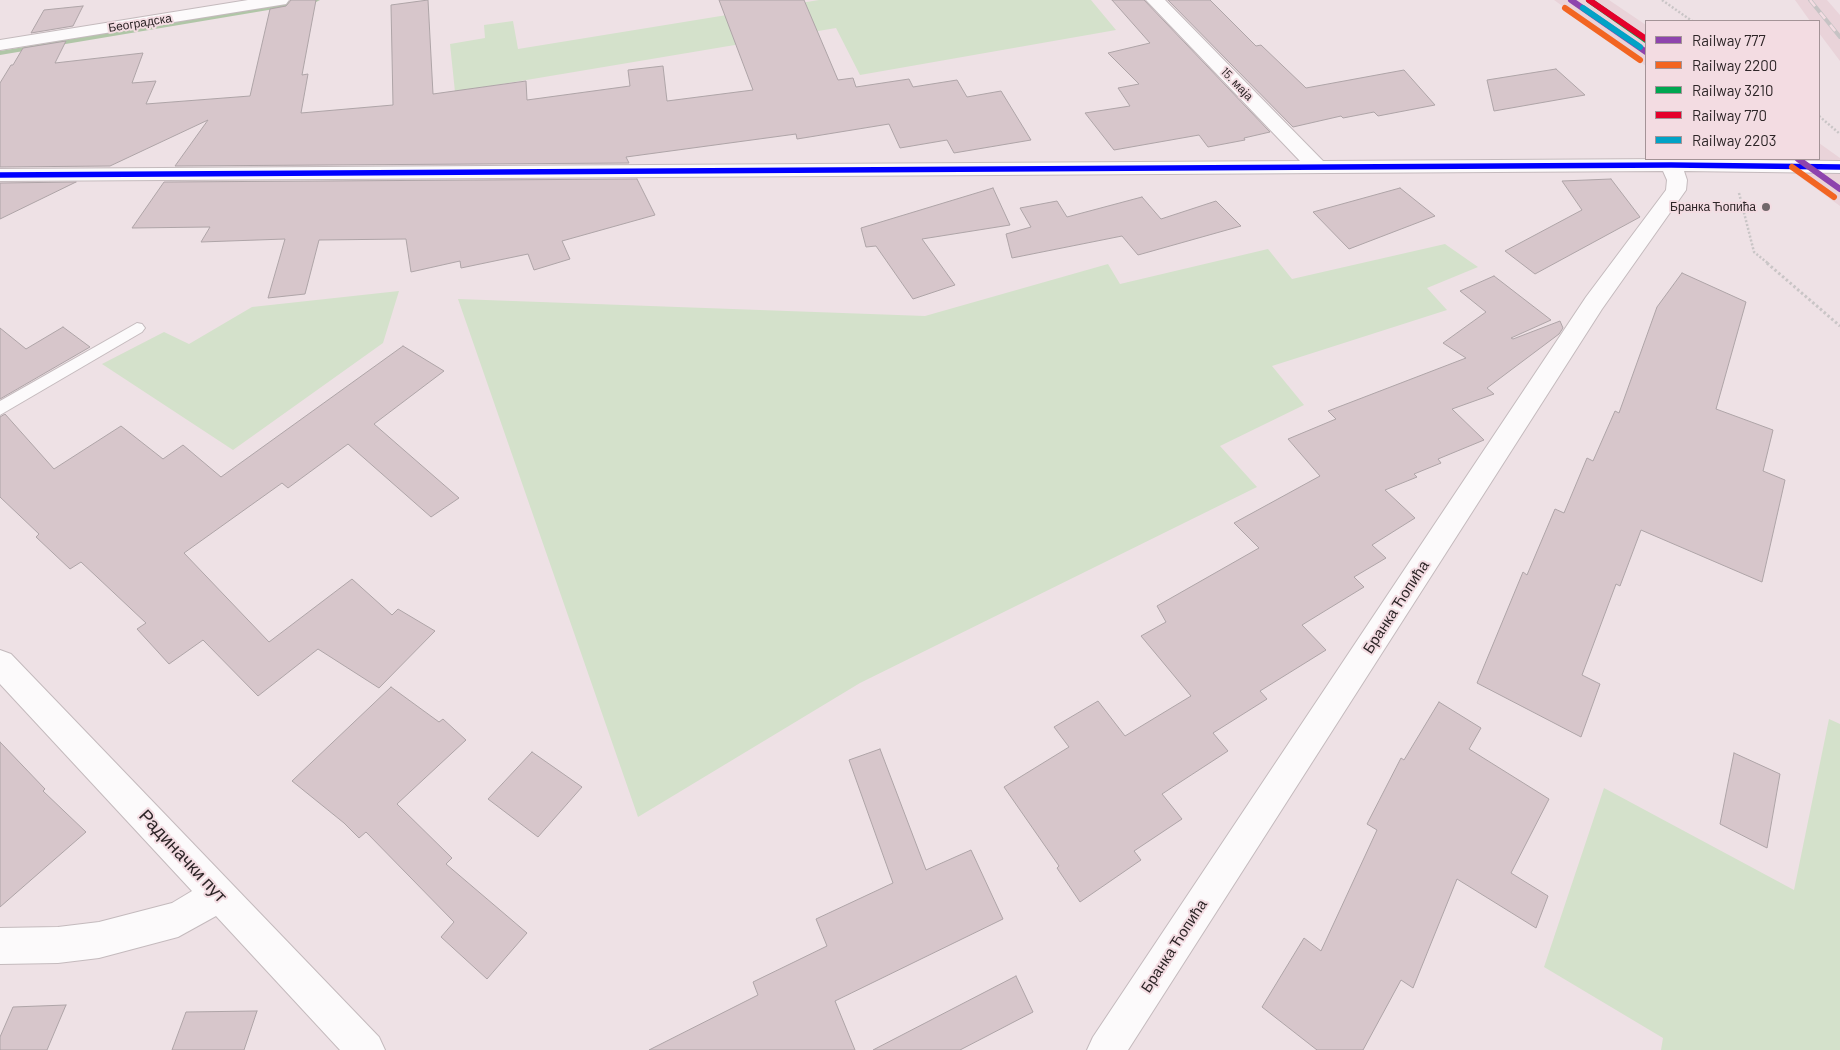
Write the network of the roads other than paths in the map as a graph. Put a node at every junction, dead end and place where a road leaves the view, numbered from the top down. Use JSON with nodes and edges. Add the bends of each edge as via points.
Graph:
{"nodes":[{"id":1,"x":280,"y":0,"type":"edge"},
{"id":2,"x":1155,"y":0,"type":"edge"},
{"id":3,"x":0,"y":45,"type":"edge"},
{"id":4,"x":1671,"y":165,"type":"junction"},
{"id":5,"x":1830,"y":166,"type":"edge"},
{"id":6,"x":1318,"y":168,"type":"junction"},
{"id":7,"x":0,"y":175,"type":"edge"},
{"id":8,"x":137,"y":328,"type":"dead end"},
{"id":9,"x":0,"y":409,"type":"edge"},
{"id":10,"x":0,"y":663,"type":"edge"},
{"id":11,"x":219,"y":895,"type":"junction"},
{"id":12,"x":0,"y":946,"type":"edge"},
{"id":13,"x":366,"y":1050,"type":"edge"},
{"id":14,"x":1106,"y":1050,"type":"edge"}],
"edges":[{"from":1,"to":3,"type":"street","name":"Београдска"},
{"from":2,"to":6,"type":"street","name":"15. маја"},
{"from":4,"to":5,"type":"street"},
{"from":4,"to":6,"type":"street"},
{"from":4,"to":14,"type":"street","name":"Бранка Ћопића","via":[[1678,180],[1676,190],[1594,303]]},
{"from":6,"to":7,"type":"street"},
{"from":8,"to":9,"type":"lane"},
{"from":10,"to":11,"type":"street","name":"Радиначки пут"},
{"from":11,"to":12,"type":"street","via":[[178,920],[99,940],[58,945]]},
{"from":11,"to":13,"type":"street","name":"Радиначки пут"}]}
